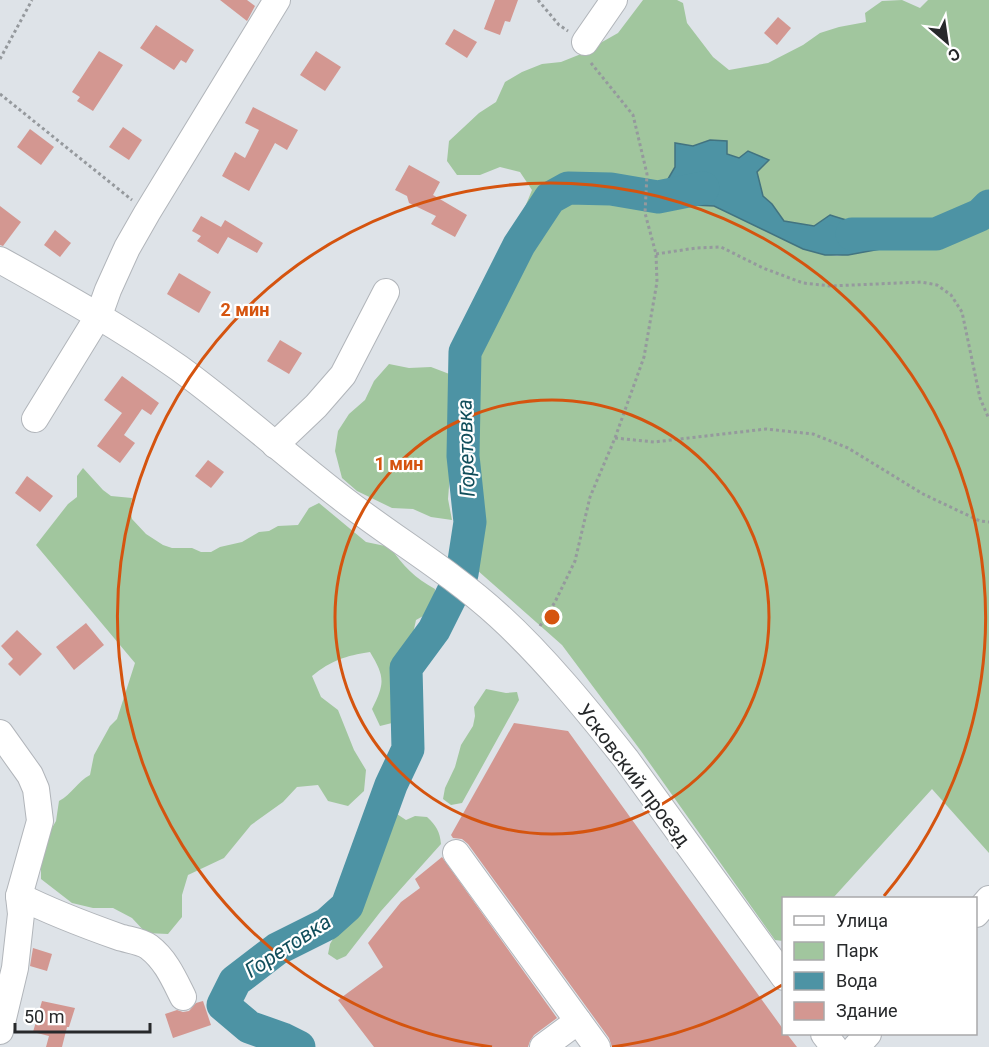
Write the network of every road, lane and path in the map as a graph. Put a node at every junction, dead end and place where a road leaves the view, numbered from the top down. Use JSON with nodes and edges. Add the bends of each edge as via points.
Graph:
{"nodes":[{"id":1,"x":32,"y":0,"type":"edge"},
{"id":2,"x":277,"y":0,"type":"edge"},
{"id":3,"x":538,"y":0,"type":"edge"},
{"id":4,"x":614,"y":0,"type":"edge"},
{"id":5,"x":585,"y":42,"type":"junction"},
{"id":6,"x":0,"y":59,"type":"edge"},
{"id":7,"x":0,"y":94,"type":"edge"},
{"id":8,"x":147,"y":213,"type":"junction"},
{"id":9,"x":656,"y":254,"type":"junction"},
{"id":10,"x":0,"y":260,"type":"edge"},
{"id":11,"x":386,"y":292,"type":"dead end"},
{"id":12,"x":99,"y":315,"type":"junction"},
{"id":13,"x":35,"y":419,"type":"dead end"},
{"id":14,"x":989,"y":419,"type":"edge"},
{"id":15,"x":615,"y":438,"type":"junction"},
{"id":16,"x":275,"y":445,"type":"junction"},
{"id":17,"x":989,"y":522,"type":"edge"},
{"id":18,"x":529,"y":646,"type":"junction"},
{"id":19,"x":0,"y":734,"type":"edge"},
{"id":20,"x":456,"y":853,"type":"dead end"},
{"id":21,"x":19,"y":896,"type":"junction"},
{"id":22,"x":989,"y":898,"type":"edge"},
{"id":23,"x":977,"y":912,"type":"edge"},
{"id":24,"x":782,"y":976,"type":"edge"},
{"id":25,"x":183,"y":997,"type":"dead end"},
{"id":26,"x":578,"y":1021,"type":"junction"},
{"id":27,"x":0,"y":1031,"type":"edge"},
{"id":28,"x":825,"y":1035,"type":"edge"},
{"id":29,"x":867,"y":1035,"type":"edge"},
{"id":30,"x":543,"y":1047,"type":"edge"},
{"id":31,"x":597,"y":1047,"type":"edge"},
{"id":32,"x":834,"y":1047,"type":"edge"},
{"id":33,"x":856,"y":1047,"type":"edge"}],
"edges":[{"from":1,"to":6,"type":"path"},
{"from":2,"to":8,"type":"street"},
{"from":3,"to":5,"type":"path","via":[[559,25]]},
{"from":4,"to":5,"type":"street"},
{"from":5,"to":9,"type":"path","via":[[588,59],[633,115],[647,174],[645,213]]},
{"from":7,"to":8,"type":"path"},
{"from":8,"to":12,"type":"street","via":[[127,248]]},
{"from":9,"to":14,"type":"path","via":[[721,247],[802,284],[937,285],[951,295],[962,312],[980,398]]},
{"from":9,"to":15,"type":"path","via":[[657,282],[644,357]]},
{"from":10,"to":12,"type":"street","name":"Усковский проезд"},
{"from":11,"to":16,"type":"street","via":[[343,375]]},
{"from":12,"to":13,"type":"street"},
{"from":12,"to":16,"type":"street","name":"Усковский проезд","via":[[180,369]]},
{"from":15,"to":17,"type":"path","via":[[654,442],[766,429],[813,434],[848,448],[923,494]]},
{"from":15,"to":18,"type":"path","via":[[590,497],[575,561]]},
{"from":16,"to":18,"type":"street","name":"Усковский проезд","via":[[467,589]]},
{"from":18,"to":24,"type":"street","name":"Усковский проезд","via":[[626,759]]},
{"from":19,"to":21,"type":"street","via":[[33,782],[40,821]]},
{"from":20,"to":26,"type":"street"},
{"from":21,"to":25,"type":"street","via":[[49,911],[147,945],[170,971]]},
{"from":21,"to":27,"type":"street","via":[[15,968]]},
{"from":22,"to":23,"type":"street"},
{"from":26,"to":30,"type":"street"},
{"from":26,"to":31,"type":"street"},
{"from":28,"to":32,"type":"street"},
{"from":29,"to":33,"type":"street"}]}
